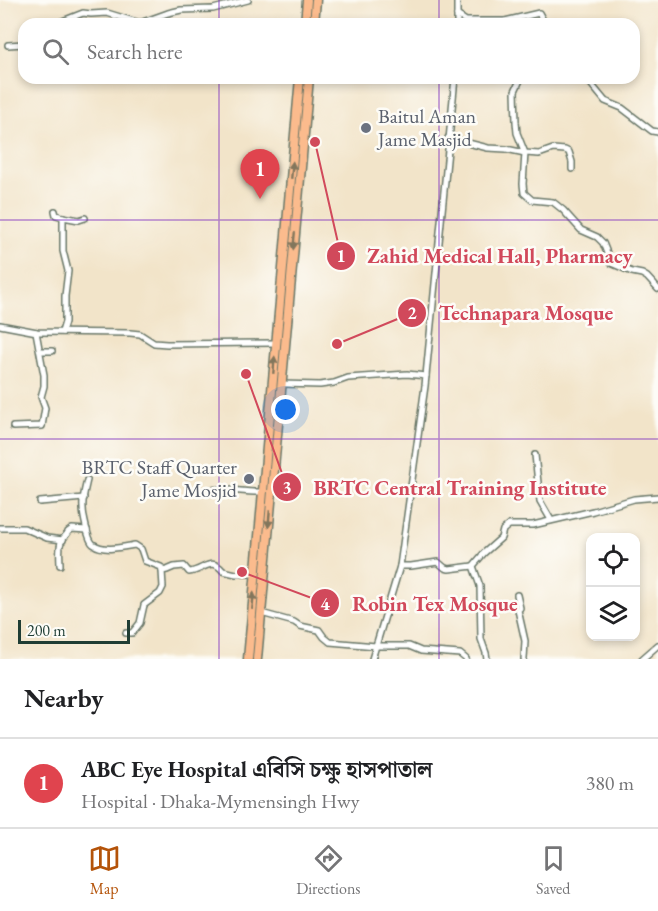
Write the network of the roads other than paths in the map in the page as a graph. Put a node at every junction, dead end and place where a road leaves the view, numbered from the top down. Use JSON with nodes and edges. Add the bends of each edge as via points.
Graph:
{"nodes":[{"id":1,"x":248,"y":0,"type":"edge"},
{"id":2,"x":307,"y":0,"type":"edge"},
{"id":3,"x":316,"y":0,"type":"edge"},
{"id":4,"x":457,"y":0,"type":"edge"},
{"id":5,"x":457,"y":15,"type":"joint"},
{"id":6,"x":70,"y":18,"type":"edge"},
{"id":7,"x":124,"y":18,"type":"edge"},
{"id":8,"x":154,"y":18,"type":"edge"},
{"id":9,"x":306,"y":18,"type":"edge"},
{"id":10,"x":314,"y":18,"type":"edge"},
{"id":11,"x":462,"y":18,"type":"edge"},
{"id":12,"x":520,"y":18,"type":"edge"},
{"id":13,"x":542,"y":18,"type":"edge"},
{"id":14,"x":18,"y":44,"type":"edge"},
{"id":15,"x":8,"y":45,"type":"dead end"},
{"id":16,"x":299,"y":84,"type":"edge"},
{"id":17,"x":308,"y":84,"type":"edge"},
{"id":18,"x":453,"y":84,"type":"edge"},
{"id":19,"x":518,"y":84,"type":"edge"},
{"id":20,"x":591,"y":84,"type":"edge"},
{"id":21,"x":658,"y":132,"type":"edge"},
{"id":22,"x":448,"y":138,"type":"junction"},
{"id":23,"x":525,"y":153,"type":"junction"},
{"id":24,"x":572,"y":169,"type":"dead end"},
{"id":25,"x":55,"y":211,"type":"dead end"},
{"id":26,"x":63,"y":217,"type":"junction"},
{"id":27,"x":86,"y":218,"type":"dead end"},
{"id":28,"x":658,"y":289,"type":"edge"},
{"id":29,"x":0,"y":325,"type":"edge"},
{"id":30,"x":36,"y":332,"type":"junction"},
{"id":31,"x":62,"y":332,"type":"junction"},
{"id":32,"x":276,"y":343,"type":"junction"},
{"id":33,"x":40,"y":351,"type":"junction"},
{"id":34,"x":52,"y":351,"type":"dead end"},
{"id":35,"x":426,"y":376,"type":"junction"},
{"id":36,"x":281,"y":384,"type":"junction"},
{"id":37,"x":13,"y":427,"type":"dead end"},
{"id":38,"x":535,"y":455,"type":"dead end"},
{"id":39,"x":87,"y":480,"type":"dead end"},
{"id":40,"x":262,"y":492,"type":"junction"},
{"id":41,"x":208,"y":493,"type":"dead end"},
{"id":42,"x":658,"y":497,"type":"edge"},
{"id":43,"x":84,"y":498,"type":"junction"},
{"id":44,"x":40,"y":502,"type":"dead end"},
{"id":45,"x":551,"y":520,"type":"junction"},
{"id":46,"x":0,"y":528,"type":"edge"},
{"id":47,"x":87,"y":530,"type":"junction"},
{"id":48,"x":63,"y":540,"type":"junction"},
{"id":49,"x":60,"y":565,"type":"dead end"},
{"id":50,"x":399,"y":566,"type":"junction"},
{"id":51,"x":473,"y":566,"type":"junction"},
{"id":52,"x":162,"y":571,"type":"junction"},
{"id":53,"x":255,"y":574,"type":"junction"},
{"id":54,"x":517,"y":595,"type":"dead end"},
{"id":55,"x":261,"y":613,"type":"junction"},
{"id":56,"x":126,"y":633,"type":"dead end"},
{"id":57,"x":658,"y":645,"type":"edge"},
{"id":58,"x":376,"y":646,"type":"junction"},
{"id":59,"x":248,"y":659,"type":"edge"},
{"id":60,"x":257,"y":659,"type":"edge"},
{"id":61,"x":372,"y":659,"type":"edge"},
{"id":62,"x":466,"y":659,"type":"edge"},
{"id":63,"x":487,"y":659,"type":"edge"},
{"id":64,"x":524,"y":659,"type":"edge"},
{"id":65,"x":642,"y":659,"type":"edge"}],
"edges":[{"from":1,"to":8,"type":"street"},
{"from":2,"to":9,"type":"highway"},
{"from":3,"to":10,"type":"highway"},
{"from":4,"to":5,"type":"street"},
{"from":5,"to":11,"type":"street"},
{"from":6,"to":7,"type":"street","via":[[83,13]]},
{"from":12,"to":13,"type":"street","via":[[539,13]]},
{"from":14,"to":15,"type":"street"},
{"from":32,"to":16,"type":"highway","one_way":true},
{"from":17,"to":36,"type":"highway","one_way":true},
{"from":18,"to":22,"type":"street"},
{"from":19,"to":23,"type":"street","via":[[517,133]]},
{"from":20,"to":21,"type":"street","via":[[605,101]]},
{"from":22,"to":23,"type":"street"},
{"from":22,"to":35,"type":"street"},
{"from":23,"to":24,"type":"street","via":[[565,150],[569,152]]},
{"from":23,"to":28,"type":"street","via":[[523,184],[527,197],[553,202],[581,230],[603,243],[611,263],[642,274]]},
{"from":25,"to":26,"type":"street"},
{"from":26,"to":27,"type":"street"},
{"from":26,"to":31,"type":"street","via":[[63,251],[68,271]]},
{"from":29,"to":30,"type":"street"},
{"from":30,"to":31,"type":"street"},
{"from":30,"to":33,"type":"street"},
{"from":31,"to":32,"type":"street","via":[[140,334],[154,343],[167,344]]},
{"from":40,"to":32,"type":"highway","one_way":true},
{"from":33,"to":34,"type":"street"},
{"from":33,"to":37,"type":"street","via":[[44,381],[41,397],[45,408],[42,426]]},
{"from":35,"to":36,"type":"street","via":[[348,378],[320,385]]},
{"from":35,"to":50,"type":"street"},
{"from":36,"to":55,"type":"highway","one_way":true},
{"from":38,"to":45,"type":"street","via":[[540,501]]},
{"from":39,"to":43,"type":"street"},
{"from":40,"to":41,"type":"street","via":[[217,489]]},
{"from":40,"to":53,"type":"highway"},
{"from":42,"to":45,"type":"street","via":[[634,499]]},
{"from":43,"to":44,"type":"street"},
{"from":43,"to":47,"type":"street"},
{"from":45,"to":51,"type":"street","via":[[505,527],[501,538]]},
{"from":46,"to":48,"type":"street","via":[[24,528]]},
{"from":47,"to":48,"type":"street","via":[[70,530]]},
{"from":47,"to":52,"type":"street","via":[[91,542],[101,547],[138,546],[145,561]]},
{"from":48,"to":49,"type":"street"},
{"from":50,"to":51,"type":"street","via":[[438,562],[448,569]]},
{"from":50,"to":58,"type":"street"},
{"from":51,"to":63,"type":"street","via":[[480,586],[481,639]]},
{"from":52,"to":53,"type":"street","via":[[184,566],[193,572],[211,564],[223,572]]},
{"from":52,"to":56,"type":"street","via":[[160,593],[144,605],[140,623],[132,633]]},
{"from":59,"to":53,"type":"highway","one_way":true},
{"from":54,"to":64,"type":"street"},
{"from":55,"to":58,"type":"street","via":[[320,630],[330,642]]},
{"from":55,"to":60,"type":"highway"},
{"from":57,"to":65,"type":"street"},
{"from":58,"to":61,"type":"street"},
{"from":58,"to":62,"type":"street","via":[[409,646],[421,651],[460,654]]}]}
